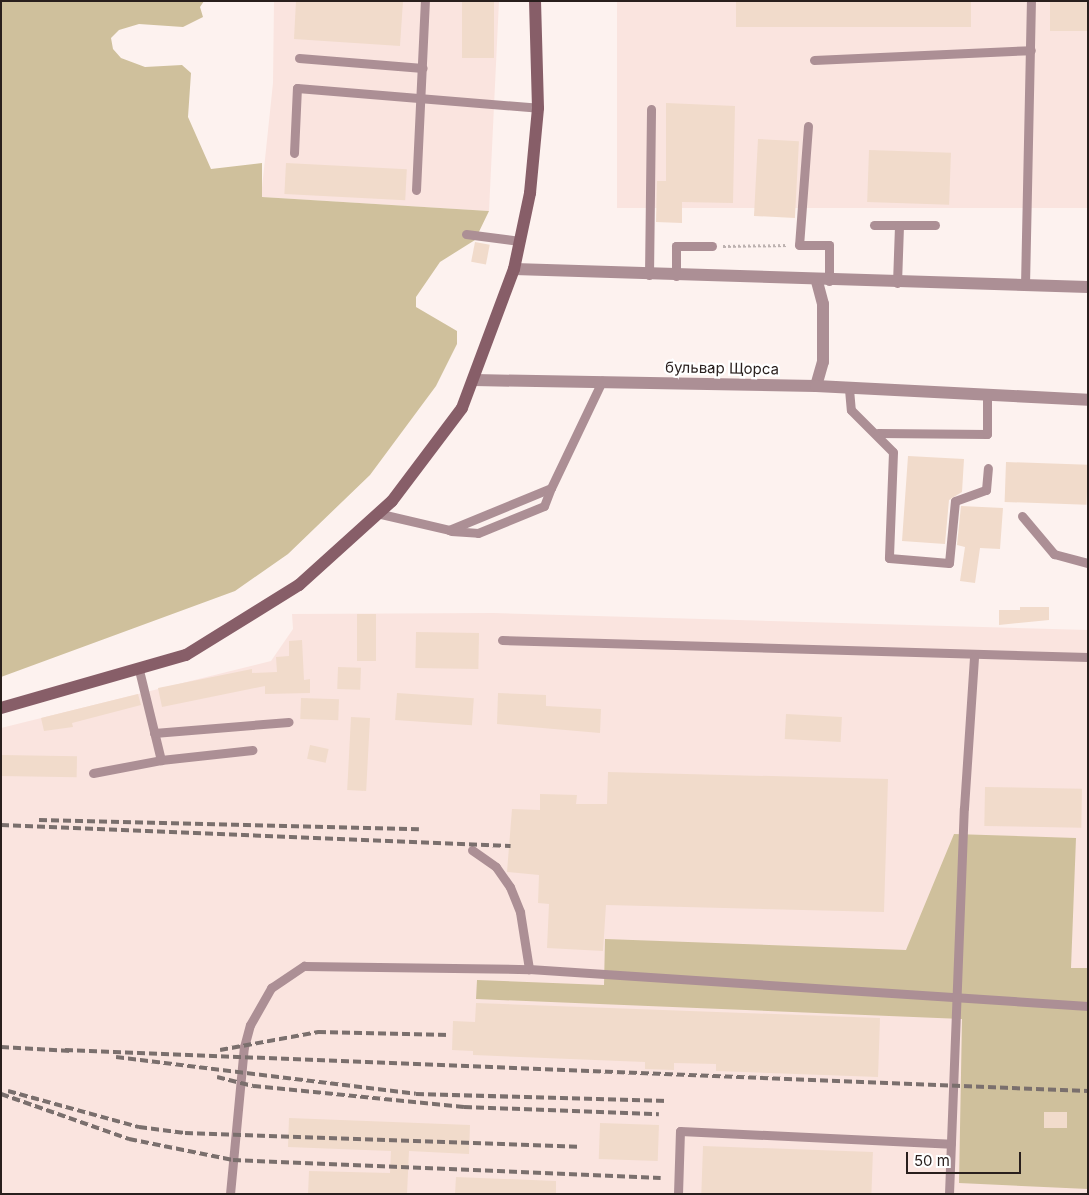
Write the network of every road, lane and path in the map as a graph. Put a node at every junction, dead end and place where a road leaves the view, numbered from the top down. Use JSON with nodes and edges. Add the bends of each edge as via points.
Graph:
{"nodes":[{"id":1,"x":425,"y":1,"type":"edge"},
{"id":2,"x":535,"y":1,"type":"edge"},
{"id":3,"x":1031,"y":1,"type":"edge"},
{"id":4,"x":1031,"y":50,"type":"junction"},
{"id":5,"x":299,"y":58,"type":"dead end"},
{"id":6,"x":814,"y":60,"type":"dead end"},
{"id":7,"x":423,"y":68,"type":"junction"},
{"id":8,"x":422,"y":100,"type":"junction"},
{"id":9,"x":538,"y":108,"type":"junction"},
{"id":10,"x":651,"y":109,"type":"dead end"},
{"id":11,"x":808,"y":126,"type":"dead end"},
{"id":12,"x":294,"y":153,"type":"dead end"},
{"id":13,"x":416,"y":190,"type":"dead end"},
{"id":14,"x":874,"y":225,"type":"dead end"},
{"id":15,"x":899,"y":225,"type":"junction"},
{"id":16,"x":935,"y":225,"type":"dead end"},
{"id":17,"x":466,"y":234,"type":"dead end"},
{"id":18,"x":520,"y":241,"type":"junction"},
{"id":19,"x":799,"y":245,"type":"junction"},
{"id":20,"x":712,"y":246,"type":"joint"},
{"id":21,"x":514,"y":269,"type":"junction"},
{"id":22,"x":649,"y":275,"type":"junction"},
{"id":23,"x":676,"y":276,"type":"junction"},
{"id":24,"x":823,"y":281,"type":"junction"},
{"id":25,"x":897,"y":283,"type":"junction"},
{"id":26,"x":1025,"y":284,"type":"junction"},
{"id":27,"x":1088,"y":287,"type":"edge"},
{"id":28,"x":474,"y":380,"type":"junction"},
{"id":29,"x":602,"y":381,"type":"junction"},
{"id":30,"x":816,"y":386,"type":"junction"},
{"id":31,"x":849,"y":389,"type":"junction"},
{"id":32,"x":987,"y":396,"type":"junction"},
{"id":33,"x":1088,"y":400,"type":"edge"},
{"id":34,"x":878,"y":434,"type":"junction"},
{"id":35,"x":988,"y":468,"type":"dead end"},
{"id":36,"x":551,"y":488,"type":"junction"},
{"id":37,"x":381,"y":514,"type":"junction"},
{"id":38,"x":1022,"y":516,"type":"dead end"},
{"id":39,"x":449,"y":530,"type":"junction"},
{"id":40,"x":1088,"y":563,"type":"edge"},
{"id":41,"x":502,"y":640,"type":"dead end"},
{"id":42,"x":974,"y":657,"type":"junction"},
{"id":43,"x":1088,"y":657,"type":"edge"},
{"id":44,"x":139,"y":670,"type":"junction"},
{"id":45,"x":1,"y":708,"type":"edge"},
{"id":46,"x":289,"y":722,"type":"dead end"},
{"id":47,"x":154,"y":733,"type":"junction"},
{"id":48,"x":252,"y":750,"type":"dead end"},
{"id":49,"x":161,"y":760,"type":"junction"},
{"id":50,"x":93,"y":773,"type":"dead end"},
{"id":51,"x":472,"y":850,"type":"dead end"},
{"id":52,"x":529,"y":969,"type":"junction"},
{"id":53,"x":955,"y":998,"type":"junction"},
{"id":54,"x":1088,"y":1006,"type":"edge"},
{"id":55,"x":950,"y":1144,"type":"junction"},
{"id":56,"x":230,"y":1194,"type":"edge"},
{"id":57,"x":678,"y":1194,"type":"edge"},
{"id":58,"x":949,"y":1194,"type":"edge"}],
"edges":[{"from":1,"to":7,"type":"lane"},
{"from":2,"to":9,"type":"main road"},
{"from":3,"to":4,"type":"lane"},
{"from":4,"to":6,"type":"lane"},
{"from":4,"to":26,"type":"lane"},
{"from":5,"to":7,"type":"lane"},
{"from":7,"to":8,"type":"lane"},
{"from":8,"to":9,"type":"lane"},
{"from":8,"to":12,"type":"lane","via":[[297,88]]},
{"from":8,"to":13,"type":"lane"},
{"from":9,"to":18,"type":"main road"},
{"from":10,"to":22,"type":"lane"},
{"from":11,"to":19,"type":"lane"},
{"from":14,"to":15,"type":"lane"},
{"from":15,"to":16,"type":"lane"},
{"from":15,"to":25,"type":"lane"},
{"from":17,"to":18,"type":"lane"},
{"from":18,"to":21,"type":"main road"},
{"from":19,"to":20,"type":"path"},
{"from":19,"to":24,"type":"lane","via":[[829,245]]},
{"from":20,"to":23,"type":"lane","via":[[676,246]]},
{"from":21,"to":22,"type":"street"},
{"from":21,"to":28,"type":"main road"},
{"from":22,"to":23,"type":"street"},
{"from":23,"to":24,"type":"street"},
{"from":24,"to":25,"type":"street"},
{"from":24,"to":30,"type":"street","via":[[824,362]]},
{"from":25,"to":26,"type":"street"},
{"from":26,"to":27,"type":"street"},
{"from":28,"to":29,"type":"street","name":"бульвар Щорса"},
{"from":28,"to":37,"type":"main road","via":[[462,408]]},
{"from":29,"to":30,"type":"street","name":"бульвар Щорса"},
{"from":29,"to":36,"type":"lane"},
{"from":30,"to":31,"type":"street","name":"бульвар Щорса"},
{"from":31,"to":32,"type":"street","name":"бульвар Щорса"},
{"from":31,"to":34,"type":"lane","via":[[851,410]]},
{"from":32,"to":33,"type":"street","name":"бульвар Щорса"},
{"from":32,"to":34,"type":"lane","via":[[987,434]]},
{"from":34,"to":35,"type":"lane","via":[[894,456],[889,558],[949,563],[955,501],[986,490]]},
{"from":36,"to":39,"type":"lane"},
{"from":36,"to":39,"type":"lane","via":[[544,506],[478,533]]},
{"from":37,"to":39,"type":"lane"},
{"from":37,"to":44,"type":"main road","via":[[299,585],[231,630],[186,655]]},
{"from":38,"to":40,"type":"lane","via":[[1054,554]]},
{"from":41,"to":42,"type":"lane"},
{"from":42,"to":43,"type":"lane"},
{"from":42,"to":53,"type":"lane"},
{"from":44,"to":45,"type":"main road"},
{"from":44,"to":47,"type":"lane"},
{"from":46,"to":47,"type":"lane"},
{"from":47,"to":49,"type":"lane"},
{"from":48,"to":49,"type":"lane"},
{"from":49,"to":50,"type":"lane"},
{"from":51,"to":52,"type":"lane","via":[[496,867],[510,887],[520,912]]},
{"from":52,"to":53,"type":"lane"},
{"from":52,"to":56,"type":"lane","via":[[317,964],[283,977],[261,1003],[244,1047]]},
{"from":53,"to":54,"type":"lane"},
{"from":53,"to":55,"type":"lane"},
{"from":55,"to":57,"type":"lane","via":[[680,1131]]},
{"from":55,"to":58,"type":"lane"}]}
